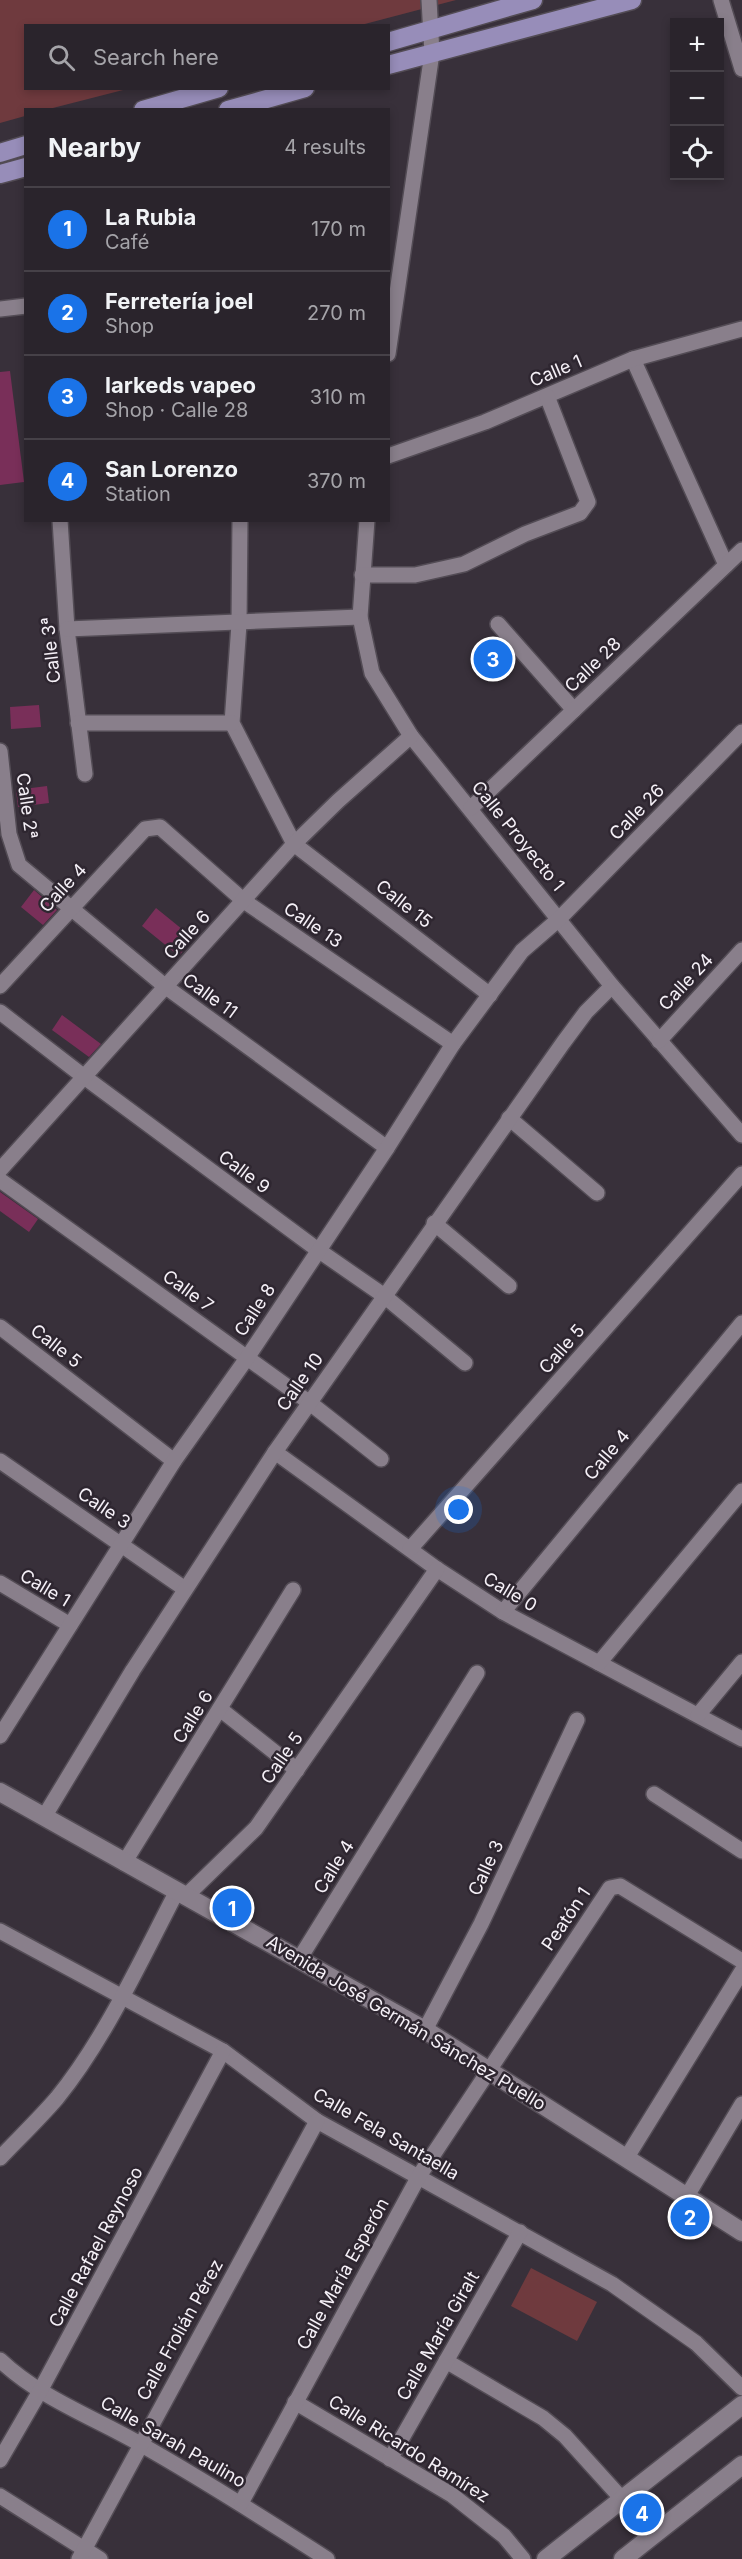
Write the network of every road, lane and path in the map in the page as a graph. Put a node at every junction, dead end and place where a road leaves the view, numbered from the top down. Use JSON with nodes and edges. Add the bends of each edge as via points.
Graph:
{"nodes":[{"id":1,"x":429,"y":0,"type":"edge"},
{"id":2,"x":533,"y":0,"type":"edge"},
{"id":3,"x":632,"y":0,"type":"edge"},
{"id":4,"x":721,"y":0,"type":"edge"},
{"id":5,"x":430,"y":30,"type":"junction"},
{"id":6,"x":390,"y":41,"type":"edge"},
{"id":7,"x":432,"y":53,"type":"junction"},
{"id":8,"x":390,"y":64,"type":"edge"},
{"id":9,"x":742,"y":69,"type":"edge"},
{"id":10,"x":212,"y":90,"type":"edge"},
{"id":11,"x":298,"y":90,"type":"edge"},
{"id":12,"x":150,"y":108,"type":"edge"},
{"id":13,"x":235,"y":108,"type":"edge"},
{"id":14,"x":24,"y":146,"type":"edge"},
{"id":15,"x":0,"y":153,"type":"edge"},
{"id":16,"x":24,"y":168,"type":"edge"},
{"id":17,"x":0,"y":174,"type":"edge"},
{"id":18,"x":24,"y":306,"type":"edge"},
{"id":19,"x":0,"y":309,"type":"edge"},
{"id":20,"x":742,"y":329,"type":"edge"},
{"id":21,"x":390,"y":340,"type":"edge"},
{"id":22,"x":633,"y":359,"type":"junction"},
{"id":23,"x":547,"y":396,"type":"junction"},
{"id":24,"x":390,"y":455,"type":"edge"},
{"id":25,"x":60,"y":522,"type":"edge"},
{"id":26,"x":240,"y":522,"type":"edge"},
{"id":27,"x":367,"y":522,"type":"edge"},
{"id":28,"x":742,"y":550,"type":"edge"},
{"id":29,"x":726,"y":565,"type":"junction"},
{"id":30,"x":362,"y":575,"type":"junction"},
{"id":31,"x":360,"y":617,"type":"junction"},
{"id":32,"x":239,"y":624,"type":"junction"},
{"id":33,"x":498,"y":624,"type":"dead end"},
{"id":34,"x":67,"y":629,"type":"junction"},
{"id":35,"x":574,"y":710,"type":"junction"},
{"id":36,"x":78,"y":723,"type":"junction"},
{"id":37,"x":232,"y":723,"type":"junction"},
{"id":38,"x":742,"y":732,"type":"edge"},
{"id":39,"x":411,"y":736,"type":"junction"},
{"id":40,"x":0,"y":751,"type":"edge"},
{"id":41,"x":85,"y":774,"type":"dead end"},
{"id":42,"x":471,"y":808,"type":"junction"},
{"id":43,"x":160,"y":827,"type":"joint"},
{"id":44,"x":294,"y":844,"type":"junction"},
{"id":45,"x":19,"y":865,"type":"joint"},
{"id":46,"x":244,"y":901,"type":"junction"},
{"id":47,"x":70,"y":909,"type":"junction"},
{"id":48,"x":559,"y":919,"type":"junction"},
{"id":49,"x":742,"y":950,"type":"edge"},
{"id":50,"x":0,"y":986,"type":"edge"},
{"id":51,"x":612,"y":986,"type":"junction"},
{"id":52,"x":166,"y":987,"type":"junction"},
{"id":53,"x":490,"y":995,"type":"junction"},
{"id":54,"x":0,"y":1012,"type":"edge"},
{"id":55,"x":659,"y":1041,"type":"junction"},
{"id":56,"x":453,"y":1044,"type":"junction"},
{"id":57,"x":83,"y":1076,"type":"junction"},
{"id":58,"x":509,"y":1118,"type":"junction"},
{"id":59,"x":742,"y":1136,"type":"edge"},
{"id":60,"x":387,"y":1148,"type":"junction"},
{"id":61,"x":0,"y":1170,"type":"edge"},
{"id":62,"x":742,"y":1174,"type":"edge"},
{"id":63,"x":0,"y":1180,"type":"edge"},
{"id":64,"x":597,"y":1193,"type":"dead end"},
{"id":65,"x":434,"y":1223,"type":"junction"},
{"id":66,"x":318,"y":1250,"type":"junction"},
{"id":67,"x":509,"y":1286,"type":"dead end"},
{"id":68,"x":384,"y":1295,"type":"junction"},
{"id":69,"x":742,"y":1323,"type":"edge"},
{"id":70,"x":0,"y":1327,"type":"edge"},
{"id":71,"x":247,"y":1358,"type":"junction"},
{"id":72,"x":465,"y":1363,"type":"dead end"},
{"id":73,"x":310,"y":1403,"type":"junction"},
{"id":74,"x":275,"y":1452,"type":"junction"},
{"id":75,"x":381,"y":1459,"type":"dead end"},
{"id":76,"x":0,"y":1461,"type":"edge"},
{"id":77,"x":174,"y":1461,"type":"junction"},
{"id":78,"x":742,"y":1491,"type":"edge"},
{"id":79,"x":121,"y":1544,"type":"junction"},
{"id":80,"x":410,"y":1549,"type":"junction"},
{"id":81,"x":437,"y":1569,"type":"junction"},
{"id":82,"x":0,"y":1583,"type":"edge"},
{"id":83,"x":185,"y":1589,"type":"junction"},
{"id":84,"x":292,"y":1590,"type":"dead end"},
{"id":85,"x":503,"y":1612,"type":"junction"},
{"id":86,"x":70,"y":1625,"type":"junction"},
{"id":87,"x":742,"y":1662,"type":"edge"},
{"id":88,"x":599,"y":1663,"type":"junction"},
{"id":89,"x":477,"y":1673,"type":"dead end"},
{"id":90,"x":220,"y":1709,"type":"junction"},
{"id":91,"x":698,"y":1715,"type":"junction"},
{"id":92,"x":577,"y":1720,"type":"dead end"},
{"id":93,"x":0,"y":1736,"type":"edge"},
{"id":94,"x":742,"y":1739,"type":"edge"},
{"id":95,"x":297,"y":1770,"type":"junction"},
{"id":96,"x":0,"y":1792,"type":"edge"},
{"id":97,"x":654,"y":1794,"type":"dead end"},
{"id":98,"x":44,"y":1817,"type":"junction"},
{"id":99,"x":742,"y":1851,"type":"edge"},
{"id":100,"x":124,"y":1863,"type":"junction"},
{"id":101,"x":181,"y":1895,"type":"junction"},
{"id":102,"x":0,"y":1931,"type":"edge"},
{"id":103,"x":300,"y":1958,"type":"junction"},
{"id":104,"x":742,"y":1961,"type":"edge"},
{"id":105,"x":742,"y":1971,"type":"edge"},
{"id":106,"x":122,"y":1998,"type":"junction"},
{"id":107,"x":425,"y":2030,"type":"junction"},
{"id":108,"x":223,"y":2051,"type":"junction"},
{"id":109,"x":489,"y":2070,"type":"junction"},
{"id":110,"x":742,"y":2103,"type":"edge"},
{"id":111,"x":317,"y":2121,"type":"junction"},
{"id":112,"x":627,"y":2157,"type":"junction"},
{"id":113,"x":0,"y":2158,"type":"edge"},
{"id":114,"x":419,"y":2176,"type":"junction"},
{"id":115,"x":687,"y":2196,"type":"junction"},
{"id":116,"x":520,"y":2232,"type":"junction"},
{"id":117,"x":742,"y":2232,"type":"edge"},
{"id":118,"x":0,"y":2360,"type":"edge"},
{"id":119,"x":446,"y":2361,"type":"junction"},
{"id":120,"x":742,"y":2388,"type":"edge"},
{"id":121,"x":40,"y":2391,"type":"junction"},
{"id":122,"x":296,"y":2402,"type":"junction"},
{"id":123,"x":742,"y":2405,"type":"edge"},
{"id":124,"x":140,"y":2444,"type":"junction"},
{"id":125,"x":390,"y":2459,"type":"junction"},
{"id":126,"x":0,"y":2460,"type":"edge"},
{"id":127,"x":742,"y":2465,"type":"edge"},
{"id":128,"x":0,"y":2496,"type":"edge"},
{"id":129,"x":622,"y":2499,"type":"junction"},
{"id":130,"x":241,"y":2503,"type":"junction"},
{"id":131,"x":81,"y":2554,"type":"edge"},
{"id":132,"x":99,"y":2559,"type":"edge"},
{"id":133,"x":327,"y":2559,"type":"edge"},
{"id":134,"x":523,"y":2559,"type":"edge"},
{"id":135,"x":546,"y":2559,"type":"edge"},
{"id":136,"x":623,"y":2559,"type":"edge"}],
"edges":[{"from":1,"to":5,"type":"street"},
{"from":2,"to":5,"type":"main road"},
{"from":3,"to":7,"type":"main road"},
{"from":4,"to":9,"type":"street"},
{"from":5,"to":6,"type":"main road"},
{"from":5,"to":7,"type":"street"},
{"from":7,"to":8,"type":"main road"},
{"from":7,"to":21,"type":"street"},
{"from":10,"to":12,"type":"main road"},
{"from":11,"to":13,"type":"main road"},
{"from":14,"to":15,"type":"main road"},
{"from":16,"to":17,"type":"main road"},
{"from":18,"to":19,"type":"street"},
{"from":20,"to":22,"type":"street","name":"Calle 1"},
{"from":22,"to":23,"type":"street","name":"Calle 1"},
{"from":22,"to":29,"type":"street"},
{"from":23,"to":24,"type":"street","name":"Calle 1"},
{"from":23,"to":30,"type":"street","via":[[588,502],[580,513],[464,564],[415,575]]},
{"from":25,"to":34,"type":"street","name":"Calle 3ª"},
{"from":26,"to":32,"type":"street"},
{"from":27,"to":30,"type":"street","name":"Calle Proyecto 1"},
{"from":28,"to":29,"type":"street","name":"Calle 28"},
{"from":29,"to":35,"type":"street","name":"Calle 28"},
{"from":30,"to":31,"type":"street","name":"Calle Proyecto 1"},
{"from":31,"to":32,"type":"street"},
{"from":31,"to":39,"type":"street","name":"Calle Proyecto 1","via":[[372,673]]},
{"from":32,"to":34,"type":"street"},
{"from":32,"to":37,"type":"street"},
{"from":33,"to":35,"type":"street"},
{"from":34,"to":36,"type":"street","name":"Calle 3ª"},
{"from":35,"to":42,"type":"street","name":"Calle 28"},
{"from":36,"to":37,"type":"street"},
{"from":36,"to":41,"type":"street","name":"Calle 3ª"},
{"from":37,"to":44,"type":"street"},
{"from":38,"to":48,"type":"street","name":"Calle 26"},
{"from":39,"to":42,"type":"street","name":"Calle Proyecto 1"},
{"from":39,"to":44,"type":"street","name":"Calle 6"},
{"from":40,"to":45,"type":"street","name":"Calle 2ª","via":[[9,834]]},
{"from":42,"to":48,"type":"street","name":"Calle Proyecto 1"},
{"from":43,"to":46,"type":"street","name":"Calle 13"},
{"from":43,"to":47,"type":"street","name":"Calle 4","via":[[145,829]]},
{"from":44,"to":46,"type":"street","name":"Calle 6"},
{"from":44,"to":53,"type":"street","name":"Calle 15"},
{"from":45,"to":47,"type":"street","name":"Calle 11"},
{"from":46,"to":52,"type":"street","name":"Calle 6"},
{"from":46,"to":56,"type":"street","name":"Calle 13"},
{"from":47,"to":50,"type":"street","name":"Calle 4"},
{"from":47,"to":52,"type":"street","name":"Calle 11"},
{"from":48,"to":51,"type":"street","name":"Calle Proyecto 1"},
{"from":48,"to":53,"type":"street","name":"Calle 8","via":[[522,951]]},
{"from":49,"to":55,"type":"street","name":"Calle 24"},
{"from":51,"to":55,"type":"street","name":"Calle Proyecto 1"},
{"from":51,"to":58,"type":"street","name":"Calle 10","via":[[586,1012]]},
{"from":52,"to":57,"type":"street","name":"Calle 6"},
{"from":52,"to":60,"type":"street","name":"Calle 11"},
{"from":53,"to":56,"type":"street","name":"Calle 8"},
{"from":54,"to":57,"type":"street","name":"Calle 9"},
{"from":55,"to":59,"type":"street","name":"Calle Proyecto 1"},
{"from":56,"to":60,"type":"street","name":"Calle 8"},
{"from":57,"to":61,"type":"street","name":"Calle 6"},
{"from":57,"to":66,"type":"street","name":"Calle 9"},
{"from":58,"to":64,"type":"street"},
{"from":58,"to":65,"type":"street","name":"Calle 10"},
{"from":60,"to":66,"type":"street","name":"Calle 8"},
{"from":62,"to":80,"type":"street","name":"Calle 5"},
{"from":63,"to":71,"type":"street","name":"Calle 7"},
{"from":65,"to":67,"type":"street"},
{"from":65,"to":68,"type":"street","name":"Calle 10"},
{"from":66,"to":68,"type":"street","name":"Calle 9"},
{"from":66,"to":71,"type":"street","name":"Calle 8"},
{"from":68,"to":72,"type":"street","name":"Calle 9"},
{"from":68,"to":73,"type":"street","name":"Calle 10"},
{"from":69,"to":85,"type":"street","name":"Calle 4"},
{"from":70,"to":77,"type":"street","name":"Calle 5"},
{"from":71,"to":73,"type":"street","name":"Calle 7"},
{"from":71,"to":77,"type":"street","name":"Calle 8"},
{"from":73,"to":74,"type":"street","name":"Calle 10"},
{"from":73,"to":75,"type":"street","name":"Calle 7"},
{"from":74,"to":80,"type":"street","name":"Calle 0"},
{"from":74,"to":83,"type":"street","name":"Calle 10"},
{"from":76,"to":79,"type":"street","name":"Calle 3"},
{"from":77,"to":79,"type":"street","name":"Calle 8"},
{"from":78,"to":88,"type":"street"},
{"from":79,"to":83,"type":"street","name":"Calle 3"},
{"from":79,"to":86,"type":"street","name":"Calle 8"},
{"from":80,"to":81,"type":"street","name":"Calle 0"},
{"from":81,"to":85,"type":"street","name":"Calle 0"},
{"from":81,"to":95,"type":"street","name":"Calle 5"},
{"from":82,"to":86,"type":"street","name":"Calle 1"},
{"from":83,"to":98,"type":"street","name":"Calle 10"},
{"from":84,"to":90,"type":"street","name":"Calle 6"},
{"from":85,"to":88,"type":"street","name":"Calle 0"},
{"from":86,"to":93,"type":"street","name":"Calle 8"},
{"from":87,"to":91,"type":"street"},
{"from":88,"to":91,"type":"street","name":"Calle 0"},
{"from":89,"to":103,"type":"street","name":"Calle 4"},
{"from":90,"to":95,"type":"street"},
{"from":90,"to":100,"type":"street","name":"Calle 6"},
{"from":91,"to":94,"type":"street","name":"Calle 0"},
{"from":92,"to":107,"type":"street","name":"Calle 3","via":[[481,1924]]},
{"from":95,"to":101,"type":"street","name":"Calle 5","via":[[256,1828]]},
{"from":96,"to":98,"type":"main road","name":"Avenida José Germán Sánchez Puello"},
{"from":97,"to":99,"type":"street"},
{"from":98,"to":100,"type":"main road","name":"Avenida José Germán Sánchez Puello"},
{"from":100,"to":101,"type":"main road","name":"Avenida José Germán Sánchez Puello"},
{"from":101,"to":103,"type":"main road","name":"Avenida José Germán Sánchez Puello"},
{"from":101,"to":106,"type":"street","name":"Calle 5"},
{"from":102,"to":106,"type":"street","name":"Calle Fela Santaella"},
{"from":103,"to":107,"type":"main road","name":"Avenida José Germán Sánchez Puello"},
{"from":104,"to":109,"type":"street","name":"Peatón 1","via":[[620,1886],[610,1888]]},
{"from":105,"to":112,"type":"street"},
{"from":106,"to":108,"type":"street","name":"Calle Fela Santaella"},
{"from":106,"to":113,"type":"street","name":"Calle 5","via":[[57,2097]]},
{"from":107,"to":109,"type":"main road","name":"Avenida José Germán Sánchez Puello"},
{"from":108,"to":111,"type":"street","name":"Calle Fela Santaella"},
{"from":108,"to":121,"type":"street","name":"Calle Rafael Reynoso"},
{"from":109,"to":112,"type":"main road","name":"Avenida José Germán Sánchez Puello"},
{"from":109,"to":114,"type":"street","name":"Calle María Esperón"},
{"from":110,"to":115,"type":"street"},
{"from":111,"to":114,"type":"street","name":"Calle Fela Santaella"},
{"from":111,"to":124,"type":"street","name":"Calle Frolián Pérez"},
{"from":112,"to":115,"type":"main road","name":"Avenida José Germán Sánchez Puello"},
{"from":114,"to":116,"type":"street","name":"Calle Fela Santaella"},
{"from":114,"to":122,"type":"street","name":"Calle María Esperón"},
{"from":115,"to":117,"type":"main road","name":"Avenida José Germán Sánchez Puello"},
{"from":116,"to":119,"type":"street","name":"Calle María Giralt"},
{"from":116,"to":120,"type":"street","name":"Calle Fela Santaella","via":[[622,2291],[696,2343]]},
{"from":118,"to":121,"type":"street","name":"Calle Sarah Paulino"},
{"from":119,"to":125,"type":"street","name":"Calle María Giralt"},
{"from":119,"to":129,"type":"street","via":[[543,2418],[565,2436]]},
{"from":121,"to":124,"type":"street","name":"Calle Sarah Paulino"},
{"from":121,"to":126,"type":"street","name":"Calle Rafael Reynoso"},
{"from":122,"to":125,"type":"street","name":"Calle Ricardo Ramírez"},
{"from":122,"to":130,"type":"street","name":"Calle María Esperón"},
{"from":123,"to":129,"type":"main road"},
{"from":124,"to":130,"type":"street","name":"Calle Sarah Paulino"},
{"from":124,"to":131,"type":"street","name":"Calle Frolián Pérez"},
{"from":125,"to":134,"type":"street","name":"Calle Ricardo Ramírez","via":[[483,2518]]},
{"from":127,"to":136,"type":"main road"},
{"from":128,"to":131,"type":"street"},
{"from":129,"to":135,"type":"main road"},
{"from":130,"to":133,"type":"street","name":"Calle Sarah Paulino"},
{"from":131,"to":132,"type":"street"}]}
